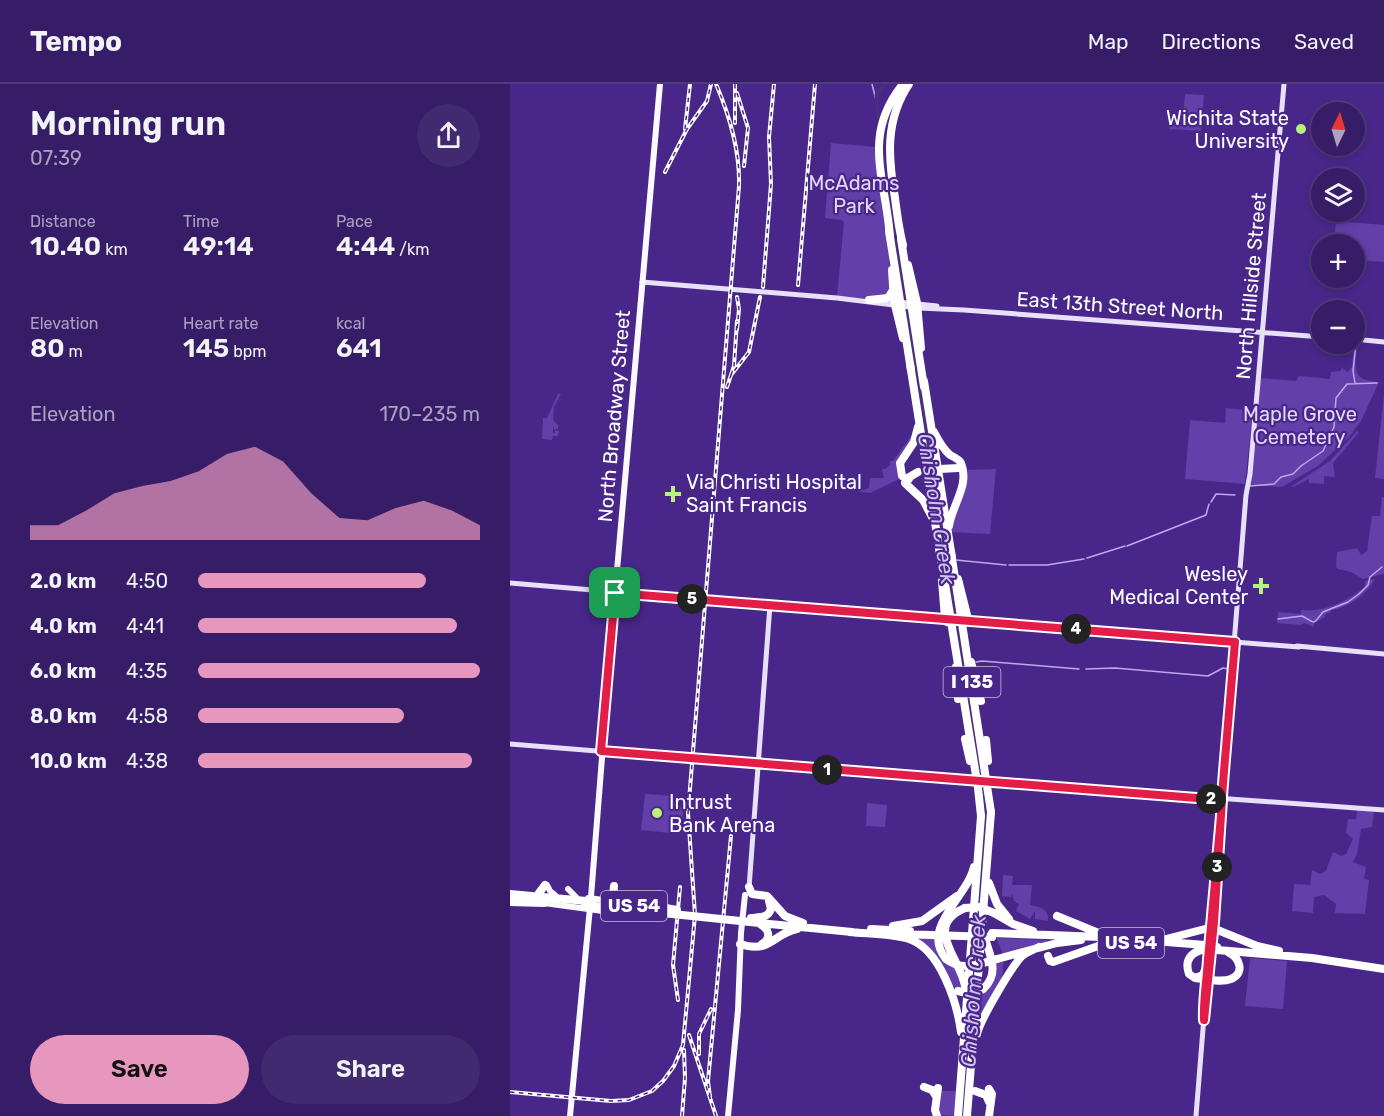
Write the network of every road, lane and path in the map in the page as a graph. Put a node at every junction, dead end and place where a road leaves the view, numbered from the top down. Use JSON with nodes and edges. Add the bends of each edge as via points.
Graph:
{"nodes":[{"id":1,"x":660,"y":84,"type":"edge"},
{"id":2,"x":903,"y":84,"type":"edge"},
{"id":3,"x":909,"y":84,"type":"edge"},
{"id":4,"x":1282,"y":84,"type":"edge"},
{"id":5,"x":889,"y":231,"type":"junction"},
{"id":6,"x":901,"y":239,"type":"junction"},
{"id":7,"x":642,"y":282,"type":"junction"},
{"id":8,"x":893,"y":289,"type":"junction"},
{"id":9,"x":855,"y":300,"type":"junction"},
{"id":10,"x":869,"y":300,"type":"junction"},
{"id":11,"x":897,"y":304,"type":"junction"},
{"id":12,"x":914,"y":305,"type":"junction"},
{"id":13,"x":1262,"y":332,"type":"junction"},
{"id":14,"x":1311,"y":336,"type":"edge"},
{"id":15,"x":1365,"y":340,"type":"edge"},
{"id":16,"x":1384,"y":342,"type":"edge"},
{"id":17,"x":911,"y":370,"type":"junction"},
{"id":18,"x":924,"y":387,"type":"junction"},
{"id":19,"x":927,"y":401,"type":"junction"},
{"id":20,"x":917,"y":407,"type":"junction"},
{"id":21,"x":961,"y":465,"type":"junction"},
{"id":22,"x":940,"y":469,"type":"dead end"},
{"id":23,"x":918,"y":472,"type":"dead end"},
{"id":24,"x":908,"y":479,"type":"junction"},
{"id":25,"x":938,"y":538,"type":"junction"},
{"id":26,"x":939,"y":547,"type":"junction"},
{"id":27,"x":950,"y":549,"type":"junction"},
{"id":28,"x":511,"y":583,"type":"edge"},
{"id":29,"x":615,"y":593,"type":"junction"},
{"id":30,"x":770,"y":605,"type":"junction"},
{"id":31,"x":947,"y":620,"type":"junction"},
{"id":32,"x":964,"y":621,"type":"junction"},
{"id":33,"x":953,"y":632,"type":"junction"},
{"id":34,"x":965,"y":637,"type":"junction"},
{"id":35,"x":1236,"y":642,"type":"junction"},
{"id":36,"x":1298,"y":647,"type":"junction"},
{"id":37,"x":1384,"y":654,"type":"edge"},
{"id":38,"x":958,"y":699,"type":"dead end"},
{"id":39,"x":981,"y":700,"type":"dead end"},
{"id":40,"x":965,"y":739,"type":"dead end"},
{"id":41,"x":986,"y":740,"type":"dead end"},
{"id":42,"x":511,"y":744,"type":"edge"},
{"id":43,"x":601,"y":751,"type":"junction"},
{"id":44,"x":757,"y":764,"type":"junction"},
{"id":45,"x":1222,"y":800,"type":"junction"},
{"id":46,"x":981,"y":807,"type":"junction"},
{"id":47,"x":1384,"y":810,"type":"edge"},
{"id":48,"x":991,"y":812,"type":"junction"},
{"id":49,"x":980,"y":837,"type":"junction"},
{"id":50,"x":988,"y":858,"type":"junction"},
{"id":51,"x":614,"y":886,"type":"dead end"},
{"id":52,"x":966,"y":886,"type":"junction"},
{"id":53,"x":568,"y":888,"type":"dead end"},
{"id":54,"x":544,"y":889,"type":"joint"},
{"id":55,"x":750,"y":895,"type":"junction"},
{"id":56,"x":510,"y":896,"type":"edge"},
{"id":57,"x":576,"y":897,"type":"junction"},
{"id":58,"x":589,"y":898,"type":"junction"},
{"id":59,"x":614,"y":901,"type":"junction"},
{"id":60,"x":541,"y":905,"type":"joint"},
{"id":61,"x":588,"y":909,"type":"junction"},
{"id":62,"x":610,"y":912,"type":"joint"},
{"id":63,"x":681,"y":913,"type":"junction"},
{"id":64,"x":984,"y":913,"type":"junction"},
{"id":65,"x":1057,"y":918,"type":"dead end"},
{"id":66,"x":750,"y":920,"type":"junction"},
{"id":67,"x":810,"y":926,"type":"junction"},
{"id":68,"x":1017,"y":926,"type":"junction"},
{"id":69,"x":1212,"y":927,"type":"junction"},
{"id":70,"x":894,"y":932,"type":"junction"},
{"id":71,"x":904,"y":932,"type":"junction"},
{"id":72,"x":1058,"y":938,"type":"junction"},
{"id":73,"x":1045,"y":940,"type":"junction"},
{"id":74,"x":1122,"y":940,"type":"junction"},
{"id":75,"x":1147,"y":940,"type":"junction"},
{"id":76,"x":744,"y":944,"type":"junction"},
{"id":77,"x":1205,"y":947,"type":"junction"},
{"id":78,"x":1219,"y":949,"type":"junction"},
{"id":79,"x":1279,"y":951,"type":"junction"},
{"id":80,"x":1050,"y":962,"type":"dead end"},
{"id":81,"x":1210,"y":962,"type":"junction"},
{"id":82,"x":1384,"y":967,"type":"edge"},
{"id":83,"x":941,"y":971,"type":"junction"},
{"id":84,"x":1196,"y":978,"type":"junction"},
{"id":85,"x":1208,"y":979,"type":"junction"},
{"id":86,"x":1224,"y":980,"type":"junction"},
{"id":87,"x":737,"y":1007,"type":"junction"},
{"id":88,"x":965,"y":1014,"type":"junction"},
{"id":89,"x":971,"y":1067,"type":"junction"},
{"id":90,"x":961,"y":1075,"type":"junction"},
{"id":91,"x":936,"y":1090,"type":"dead end"},
{"id":92,"x":975,"y":1091,"type":"dead end"},
{"id":93,"x":570,"y":1116,"type":"edge"},
{"id":94,"x":727,"y":1116,"type":"edge"},
{"id":95,"x":938,"y":1116,"type":"edge"},
{"id":96,"x":956,"y":1116,"type":"edge"},
{"id":97,"x":969,"y":1116,"type":"edge"},
{"id":98,"x":988,"y":1116,"type":"edge"},
{"id":99,"x":1196,"y":1116,"type":"edge"}],
"edges":[{"from":1,"to":7,"type":"main road","name":"North Broadway Street"},
{"from":2,"to":5,"type":"highway","number":"I 135","via":[[880,129],[878,153]]},
{"from":3,"to":6,"type":"highway","number":"I 135","via":[[897,105],[890,134],[889,161]]},
{"from":4,"to":13,"type":"main road","name":"North Hillside Street"},
{"from":5,"to":8,"type":"highway","bridge":true},
{"from":5,"to":17,"type":"highway","number":"I 135","bridge":true},
{"from":6,"to":12,"type":"highway","bridge":true},
{"from":6,"to":18,"type":"highway","number":"I 135","bridge":true},
{"from":7,"to":9,"type":"main road","name":"East 13th Street North"},
{"from":7,"to":29,"type":"main road","name":"North Broadway Street"},
{"from":8,"to":10,"type":"highway","via":[[888,298]]},
{"from":8,"to":11,"type":"highway"},
{"from":9,"to":10,"type":"main road","name":"East 13th Street North"},
{"from":9,"to":11,"type":"main road","name":"East 13th Street North"},
{"from":10,"to":11,"type":"main road","name":"East 13th Street North"},
{"from":11,"to":12,"type":"main road","name":"East 13th Street North","bridge":true},
{"from":11,"to":17,"type":"highway","bridge":true},
{"from":12,"to":13,"type":"main road","name":"East 13th Street North"},
{"from":12,"to":18,"type":"highway","bridge":true,"via":[[920,329]]},
{"from":13,"to":14,"type":"main road","name":"East 13th Street North"},
{"from":13,"to":35,"type":"main road","name":"North Hillside Street"},
{"from":15,"to":16,"type":"main road"},
{"from":17,"to":20,"type":"highway","number":"I 135"},
{"from":18,"to":19,"type":"highway","number":"I 135"},
{"from":19,"to":21,"type":"highway","via":[[939,441]]},
{"from":19,"to":27,"type":"highway","number":"I 135"},
{"from":20,"to":24,"type":"highway","via":[[916,439],[900,463],[902,476]]},
{"from":20,"to":25,"type":"highway","number":"I 135"},
{"from":21,"to":22,"type":"highway"},
{"from":21,"to":27,"type":"highway","via":[[963,484],[952,513]]},
{"from":23,"to":24,"type":"highway"},
{"from":24,"to":25,"type":"highway","via":[[906,484],[926,505]]},
{"from":25,"to":26,"type":"highway","number":"I 135"},
{"from":26,"to":31,"type":"highway","bridge":true},
{"from":26,"to":33,"type":"highway","number":"I 135","bridge":true},
{"from":27,"to":32,"type":"highway","bridge":true,"via":[[964,600]]},
{"from":27,"to":34,"type":"highway","number":"I 135","bridge":true},
{"from":28,"to":29,"type":"main road"},
{"from":29,"to":30,"type":"main road"},
{"from":29,"to":43,"type":"main road","name":"North Broadway Street"},
{"from":30,"to":31,"type":"main road"},
{"from":30,"to":44,"type":"main road"},
{"from":31,"to":32,"type":"main road","bridge":true},
{"from":32,"to":35,"type":"main road"},
{"from":33,"to":38,"type":"highway","bridge":true},
{"from":33,"to":46,"type":"highway","number":"I 135","bridge":true},
{"from":34,"to":39,"type":"highway","bridge":true},
{"from":34,"to":48,"type":"highway","number":"I 135","bridge":true},
{"from":35,"to":36,"type":"main road"},
{"from":35,"to":36,"type":"main road"},
{"from":35,"to":45,"type":"main road","name":"North Hillside Street"},
{"from":36,"to":37,"type":"main road"},
{"from":40,"to":46,"type":"highway","bridge":true},
{"from":41,"to":48,"type":"highway","bridge":true},
{"from":42,"to":43,"type":"main road"},
{"from":43,"to":44,"type":"main road"},
{"from":43,"to":58,"type":"main road","name":"North Broadway Street"},
{"from":44,"to":45,"type":"main road"},
{"from":44,"to":55,"type":"main road"},
{"from":45,"to":47,"type":"main road"},
{"from":45,"to":69,"type":"main road","name":"North Hillside Street"},
{"from":46,"to":49,"type":"highway","number":"I 135"},
{"from":48,"to":50,"type":"highway","number":"I 135"},
{"from":49,"to":52,"type":"highway"},
{"from":49,"to":88,"type":"highway","number":"I 135"},
{"from":50,"to":64,"type":"highway"},
{"from":50,"to":68,"type":"highway","via":[[991,892]]},
{"from":51,"to":59,"type":"highway"},
{"from":52,"to":71,"type":"highway"},
{"from":52,"to":73,"type":"highway","bridge":true,"via":[[939,930],[938,946],[954,965],[963,967],[998,959]]},
{"from":53,"to":57,"type":"main road"},
{"from":54,"to":56,"type":"highway","via":[[521,890]]},
{"from":54,"to":57,"type":"main road","via":[[555,895]]},
{"from":55,"to":66,"type":"highway","via":[[768,900],[771,909],[766,916]]},
{"from":55,"to":67,"type":"highway","via":[[770,898],[789,919]]},
{"from":55,"to":76,"type":"main road"},
{"from":56,"to":60,"type":"highway"},
{"from":56,"to":63,"type":"highway","number":"US 54","bridge":true},
{"from":57,"to":58,"type":"main road"},
{"from":58,"to":59,"type":"main road"},
{"from":58,"to":61,"type":"main road","name":"North Broadway Street"},
{"from":59,"to":63,"type":"highway","bridge":true},
{"from":60,"to":61,"type":"main road"},
{"from":61,"to":62,"type":"main road"},
{"from":61,"to":93,"type":"main road","name":"North Broadway Street"},
{"from":62,"to":63,"type":"highway","bridge":true,"via":[[637,917]]},
{"from":63,"to":66,"type":"highway","number":"US 54","bridge":true},
{"from":64,"to":83,"type":"highway","bridge":true,"via":[[984,935],[993,970],[991,980],[971,994],[951,986]]},
{"from":64,"to":89,"type":"highway"},
{"from":65,"to":74,"type":"highway"},
{"from":66,"to":67,"type":"highway","number":"US 54"},
{"from":66,"to":76,"type":"highway","via":[[764,926],[768,936],[762,944]]},
{"from":67,"to":70,"type":"highway","number":"US 54"},
{"from":67,"to":76,"type":"highway","via":[[792,930],[765,946]]},
{"from":68,"to":73,"type":"highway"},
{"from":68,"to":88,"type":"highway","bridge":true,"via":[[979,907],[965,908],[950,918],[945,936],[964,979]]},
{"from":69,"to":75,"type":"highway","via":[[1168,939]]},
{"from":69,"to":79,"type":"highway"},
{"from":69,"to":81,"type":"main road","name":"North Hillside Street"},
{"from":70,"to":71,"type":"highway"},
{"from":70,"to":71,"type":"highway"},
{"from":71,"to":73,"type":"highway","bridge":true},
{"from":71,"to":83,"type":"highway","via":[[932,956]]},
{"from":72,"to":73,"type":"highway"},
{"from":72,"to":73,"type":"highway"},
{"from":72,"to":74,"type":"highway","number":"US 54"},
{"from":72,"to":74,"type":"highway","number":"US 54"},
{"from":73,"to":89,"type":"highway","via":[[1016,964],[982,1019]]},
{"from":74,"to":75,"type":"highway","number":"US 54"},
{"from":74,"to":77,"type":"highway","number":"US 54"},
{"from":74,"to":80,"type":"highway"},
{"from":75,"to":77,"type":"highway","number":"US 54"},
{"from":76,"to":87,"type":"main road"},
{"from":77,"to":78,"type":"highway","number":"US 54","bridge":true},
{"from":77,"to":84,"type":"highway","via":[[1192,953],[1188,961],[1187,971]]},
{"from":78,"to":79,"type":"highway","number":"US 54"},
{"from":78,"to":82,"type":"highway","number":"US 54"},
{"from":78,"to":86,"type":"highway","via":[[1235,956],[1239,966],[1236,976]]},
{"from":79,"to":82,"type":"highway","number":"US 54"},
{"from":81,"to":84,"type":"highway","via":[[1205,973]]},
{"from":81,"to":85,"type":"main road","name":"North Hillside Street"},
{"from":81,"to":86,"type":"highway","via":[[1214,974]]},
{"from":83,"to":90,"type":"highway","via":[[959,1017]]},
{"from":84,"to":85,"type":"highway"},
{"from":85,"to":86,"type":"highway"},
{"from":85,"to":99,"type":"main road","name":"North Hillside Street"},
{"from":87,"to":94,"type":"main road"},
{"from":87,"to":94,"type":"main road"},
{"from":88,"to":90,"type":"highway","number":"I 135"},
{"from":89,"to":97,"type":"highway"},
{"from":90,"to":96,"type":"highway","number":"I 135"},
{"from":91,"to":95,"type":"highway"},
{"from":92,"to":98,"type":"highway","via":[[993,1094]]}]}
